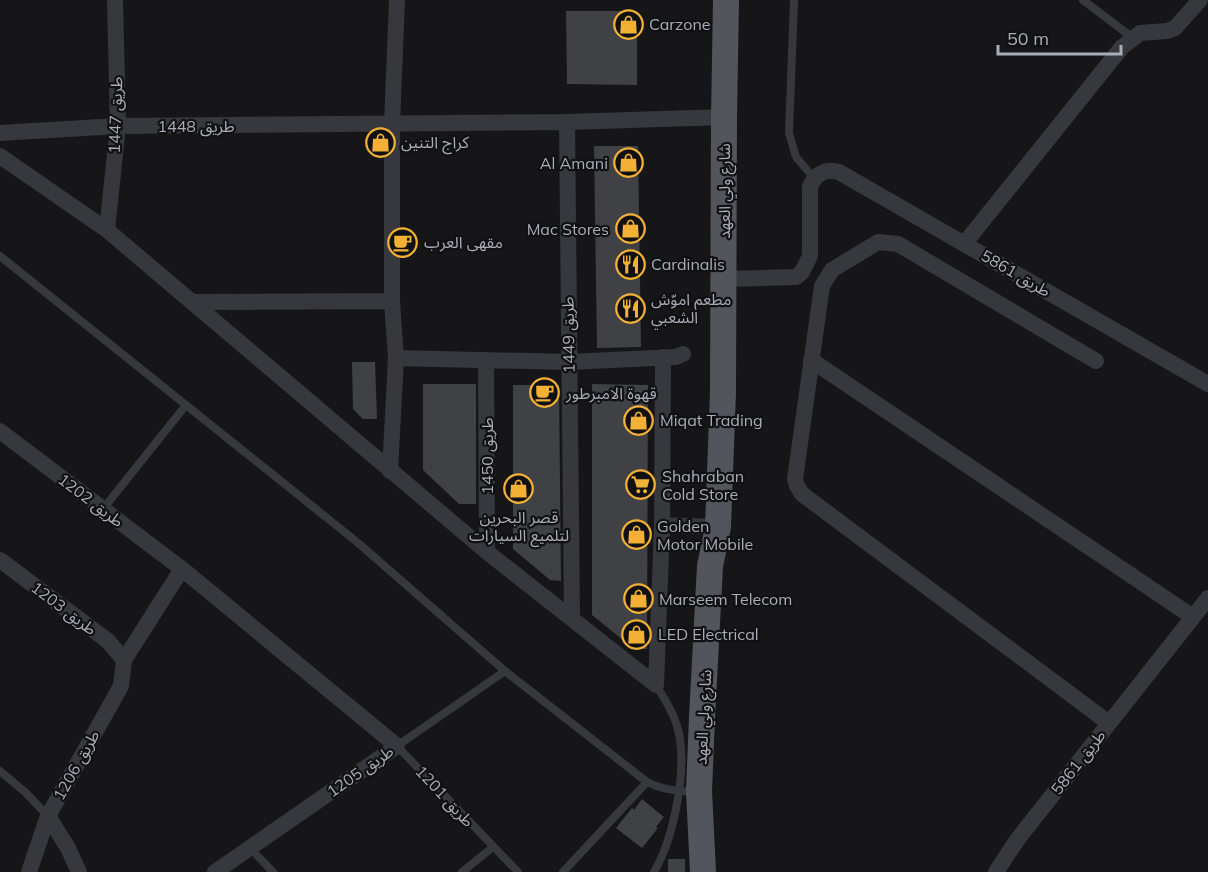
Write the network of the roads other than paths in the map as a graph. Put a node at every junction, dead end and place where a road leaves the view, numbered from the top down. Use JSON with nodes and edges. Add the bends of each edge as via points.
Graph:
{"nodes":[{"id":1,"x":115,"y":0,"type":"edge"},
{"id":2,"x":397,"y":0,"type":"edge"},
{"id":3,"x":726,"y":0,"type":"edge"},
{"id":4,"x":794,"y":0,"type":"edge"},
{"id":5,"x":1083,"y":0,"type":"edge"},
{"id":6,"x":1200,"y":0,"type":"edge"},
{"id":7,"x":1133,"y":38,"type":"junction"},
{"id":8,"x":724,"y":117,"type":"junction"},
{"id":9,"x":567,"y":122,"type":"junction"},
{"id":10,"x":392,"y":124,"type":"junction"},
{"id":11,"x":118,"y":126,"type":"junction"},
{"id":12,"x":0,"y":133,"type":"edge"},
{"id":13,"x":0,"y":156,"type":"edge"},
{"id":14,"x":818,"y":175,"type":"junction"},
{"id":15,"x":107,"y":230,"type":"junction"},
{"id":16,"x":964,"y":244,"type":"junction"},
{"id":17,"x":0,"y":256,"type":"edge"},
{"id":18,"x":725,"y":279,"type":"junction"},
{"id":19,"x":392,"y":301,"type":"junction"},
{"id":20,"x":194,"y":302,"type":"junction"},
{"id":21,"x":683,"y":354,"type":"dead end"},
{"id":22,"x":663,"y":357,"type":"junction"},
{"id":23,"x":396,"y":358,"type":"junction"},
{"id":24,"x":486,"y":360,"type":"junction"},
{"id":25,"x":811,"y":360,"type":"junction"},
{"id":26,"x":568,"y":362,"type":"junction"},
{"id":27,"x":1096,"y":362,"type":"dead end"},
{"id":28,"x":1208,"y":384,"type":"edge"},
{"id":29,"x":186,"y":405,"type":"junction"},
{"id":30,"x":0,"y":431,"type":"edge"},
{"id":31,"x":390,"y":471,"type":"junction"},
{"id":32,"x":103,"y":509,"type":"junction"},
{"id":33,"x":662,"y":525,"type":"junction"},
{"id":34,"x":718,"y":527,"type":"junction"},
{"id":35,"x":487,"y":552,"type":"junction"},
{"id":36,"x":0,"y":560,"type":"edge"},
{"id":37,"x":182,"y":569,"type":"junction"},
{"id":38,"x":1208,"y":598,"type":"edge"},
{"id":39,"x":1193,"y":617,"type":"junction"},
{"id":40,"x":572,"y":619,"type":"junction"},
{"id":41,"x":124,"y":660,"type":"junction"},
{"id":42,"x":505,"y":671,"type":"junction"},
{"id":43,"x":656,"y":685,"type":"junction"},
{"id":44,"x":1109,"y":723,"type":"junction"},
{"id":45,"x":397,"y":746,"type":"junction"},
{"id":46,"x":0,"y":771,"type":"edge"},
{"id":47,"x":647,"y":782,"type":"junction"},
{"id":48,"x":689,"y":791,"type":"junction"},
{"id":49,"x":48,"y":816,"type":"junction"},
{"id":50,"x":493,"y":847,"type":"junction"},
{"id":51,"x":250,"y":848,"type":"junction"},
{"id":52,"x":659,"y":868,"type":"edge"},
{"id":53,"x":30,"y":872,"type":"edge"},
{"id":54,"x":79,"y":872,"type":"edge"},
{"id":55,"x":215,"y":872,"type":"edge"},
{"id":56,"x":273,"y":872,"type":"edge"},
{"id":57,"x":462,"y":872,"type":"edge"},
{"id":58,"x":518,"y":872,"type":"edge"},
{"id":59,"x":563,"y":872,"type":"edge"},
{"id":60,"x":654,"y":872,"type":"edge"},
{"id":61,"x":703,"y":872,"type":"edge"},
{"id":62,"x":714,"y":872,"type":"edge"},
{"id":63,"x":996,"y":872,"type":"edge"}],
"edges":[{"from":1,"to":11,"type":"street","name":"طريق 1447"},
{"from":2,"to":10,"type":"street"},
{"from":3,"to":8,"type":"main road","name":"شارع ولي العهد"},
{"from":4,"to":14,"type":"lane","via":[[789,133],[796,157]]},
{"from":5,"to":7,"type":"lane"},
{"from":6,"to":7,"type":"street","via":[[1175,28],[1140,33]]},
{"from":7,"to":16,"type":"street"},
{"from":8,"to":9,"type":"street","name":"طريق 1448"},
{"from":8,"to":18,"type":"main road","name":"شارع ولي العهد"},
{"from":9,"to":10,"type":"street","name":"طريق 1448"},
{"from":9,"to":26,"type":"street","name":"طريق 1449"},
{"from":10,"to":11,"type":"street","name":"طريق 1448"},
{"from":10,"to":19,"type":"street"},
{"from":11,"to":12,"type":"street","name":"طريق 1448"},
{"from":11,"to":15,"type":"street","name":"طريق 1447"},
{"from":13,"to":15,"type":"street"},
{"from":14,"to":16,"type":"street","name":"طريق 5861","via":[[830,170],[839,172]]},
{"from":14,"to":18,"type":"street","via":[[810,186],[810,256],[802,272],[796,277]]},
{"from":15,"to":20,"type":"street"},
{"from":16,"to":28,"type":"street","name":"طريق 5861"},
{"from":17,"to":29,"type":"lane"},
{"from":18,"to":34,"type":"main road","name":"شارع ولي العهد"},
{"from":19,"to":20,"type":"street"},
{"from":19,"to":23,"type":"street"},
{"from":20,"to":31,"type":"street"},
{"from":21,"to":22,"type":"street"},
{"from":22,"to":26,"type":"street"},
{"from":22,"to":33,"type":"street"},
{"from":23,"to":24,"type":"street"},
{"from":23,"to":31,"type":"street"},
{"from":24,"to":26,"type":"street"},
{"from":24,"to":35,"type":"street","name":"طريق 1450"},
{"from":25,"to":27,"type":"street","via":[[822,286],[832,270],[878,243],[898,244]]},
{"from":25,"to":39,"type":"street"},
{"from":25,"to":44,"type":"street","via":[[795,479],[802,494]]},
{"from":26,"to":40,"type":"street","name":"طريق 1449"},
{"from":29,"to":32,"type":"lane"},
{"from":29,"to":42,"type":"lane","via":[[357,542]]},
{"from":30,"to":32,"type":"street","name":"طريق 1202"},
{"from":31,"to":35,"type":"street"},
{"from":32,"to":37,"type":"street","name":"طريق 1202"},
{"from":33,"to":34,"type":"street"},
{"from":33,"to":43,"type":"street"},
{"from":34,"to":48,"type":"main road","name":"شارع ولي العهد","via":[[710,566]]},
{"from":34,"to":62,"type":"main road","name":"شارع ولي العهد","via":[[722,570],[713,778]]},
{"from":35,"to":40,"type":"street"},
{"from":36,"to":41,"type":"street","name":"طريق 1203","via":[[108,641]]},
{"from":37,"to":41,"type":"street"},
{"from":37,"to":45,"type":"street","name":"طريق 1202"},
{"from":38,"to":39,"type":"street","name":"طريق 5861"},
{"from":39,"to":44,"type":"street","name":"طريق 5861"},
{"from":40,"to":43,"type":"street"},
{"from":41,"to":49,"type":"street","name":"طريق 1206","via":[[121,686]]},
{"from":42,"to":45,"type":"lane","name":"طريق 1205"},
{"from":42,"to":47,"type":"lane"},
{"from":43,"to":48,"type":"lane","via":[[678,727]]},
{"from":44,"to":63,"type":"street","name":"طريق 5861"},
{"from":45,"to":50,"type":"lane","name":"طريق 1201"},
{"from":45,"to":51,"type":"street","name":"طريق 1205"},
{"from":46,"to":49,"type":"lane"},
{"from":47,"to":48,"type":"lane","via":[[659,788]]},
{"from":47,"to":59,"type":"lane"},
{"from":48,"to":52,"type":"lane","via":[[670,830]]},
{"from":48,"to":61,"type":"main road","name":"شارع ولي العهد"},
{"from":49,"to":53,"type":"street","name":"طريق 1206"},
{"from":49,"to":54,"type":"street"},
{"from":50,"to":57,"type":"lane"},
{"from":50,"to":58,"type":"lane","name":"طريق 1201"},
{"from":51,"to":55,"type":"street","name":"طريق 1205"},
{"from":51,"to":56,"type":"lane"},
{"from":52,"to":60,"type":"lane"}]}
